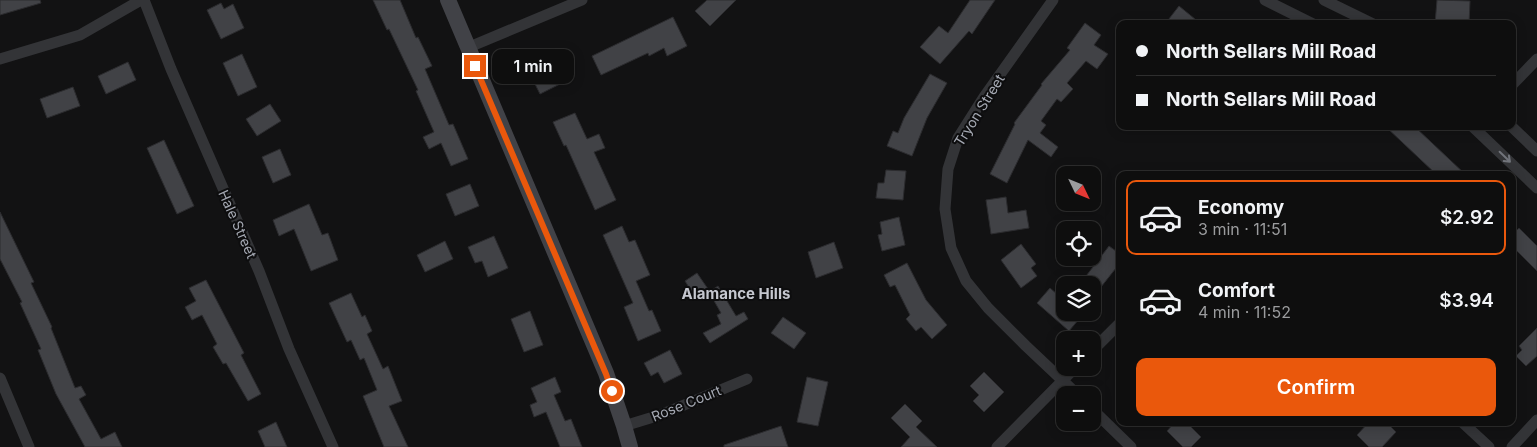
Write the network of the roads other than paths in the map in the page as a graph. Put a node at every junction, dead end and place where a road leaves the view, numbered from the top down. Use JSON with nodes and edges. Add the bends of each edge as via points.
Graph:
{"nodes":[{"id":1,"x":143,"y":0,"type":"edge"},
{"id":2,"x":448,"y":0,"type":"edge"},
{"id":3,"x":582,"y":0,"type":"edge"},
{"id":4,"x":1054,"y":0,"type":"edge"},
{"id":5,"x":1265,"y":0,"type":"edge"},
{"id":6,"x":1324,"y":0,"type":"edge"},
{"id":7,"x":1304,"y":20,"type":"edge"},
{"id":8,"x":1365,"y":20,"type":"edge"},
{"id":9,"x":467,"y":48,"type":"junction"},
{"id":10,"x":0,"y":59,"type":"edge"},
{"id":11,"x":1537,"y":59,"type":"edge"},
{"id":12,"x":1516,"y":81,"type":"edge"},
{"id":13,"x":1477,"y":130,"type":"edge"},
{"id":14,"x":1514,"y":130,"type":"edge"},
{"id":15,"x":1537,"y":150,"type":"edge"},
{"id":16,"x":1537,"y":188,"type":"edge"},
{"id":17,"x":1116,"y":326,"type":"edge"},
{"id":18,"x":1101,"y":342,"type":"edge"},
{"id":19,"x":1066,"y":376,"type":"edge"},
{"id":20,"x":0,"y":378,"type":"edge"},
{"id":21,"x":746,"y":379,"type":"dead end"},
{"id":22,"x":1062,"y":380,"type":"junction"},
{"id":23,"x":1068,"y":386,"type":"edge"},
{"id":24,"x":1101,"y":418,"type":"edge"},
{"id":25,"x":1537,"y":420,"type":"edge"},
{"id":26,"x":624,"y":426,"type":"junction"},
{"id":27,"x":1466,"y":426,"type":"edge"},
{"id":28,"x":29,"y":447,"type":"edge"},
{"id":29,"x":334,"y":447,"type":"edge"},
{"id":30,"x":630,"y":447,"type":"edge"},
{"id":31,"x":997,"y":447,"type":"edge"},
{"id":32,"x":1132,"y":447,"type":"edge"},
{"id":33,"x":1489,"y":447,"type":"edge"},
{"id":34,"x":1512,"y":447,"type":"edge"}],
"edges":[{"from":1,"to":10,"type":"street","via":[[80,35]]},
{"from":1,"to":29,"type":"street","name":"Hale Street","via":[[289,349]]},
{"from":2,"to":9,"type":"street"},
{"from":3,"to":9,"type":"street"},
{"from":4,"to":22,"type":"street","name":"Tryon Street","via":[[958,138],[948,169],[945,208],[952,248],[966,281],[988,308]]},
{"from":5,"to":7,"type":"street"},
{"from":6,"to":8,"type":"street"},
{"from":9,"to":26,"type":"street","via":[[606,374]]},
{"from":11,"to":12,"type":"street"},
{"from":13,"to":16,"type":"street","one_way":true},
{"from":14,"to":15,"type":"street"},
{"from":17,"to":18,"type":"street"},
{"from":19,"to":22,"type":"street"},
{"from":20,"to":28,"type":"street"},
{"from":21,"to":26,"type":"street","name":"Rose Court","via":[[660,415]]},
{"from":22,"to":23,"type":"street","name":"Tryon Street"},
{"from":22,"to":31,"type":"street"},
{"from":24,"to":32,"type":"street"},
{"from":25,"to":34,"type":"street"},
{"from":26,"to":30,"type":"street"},
{"from":27,"to":33,"type":"street"}]}
